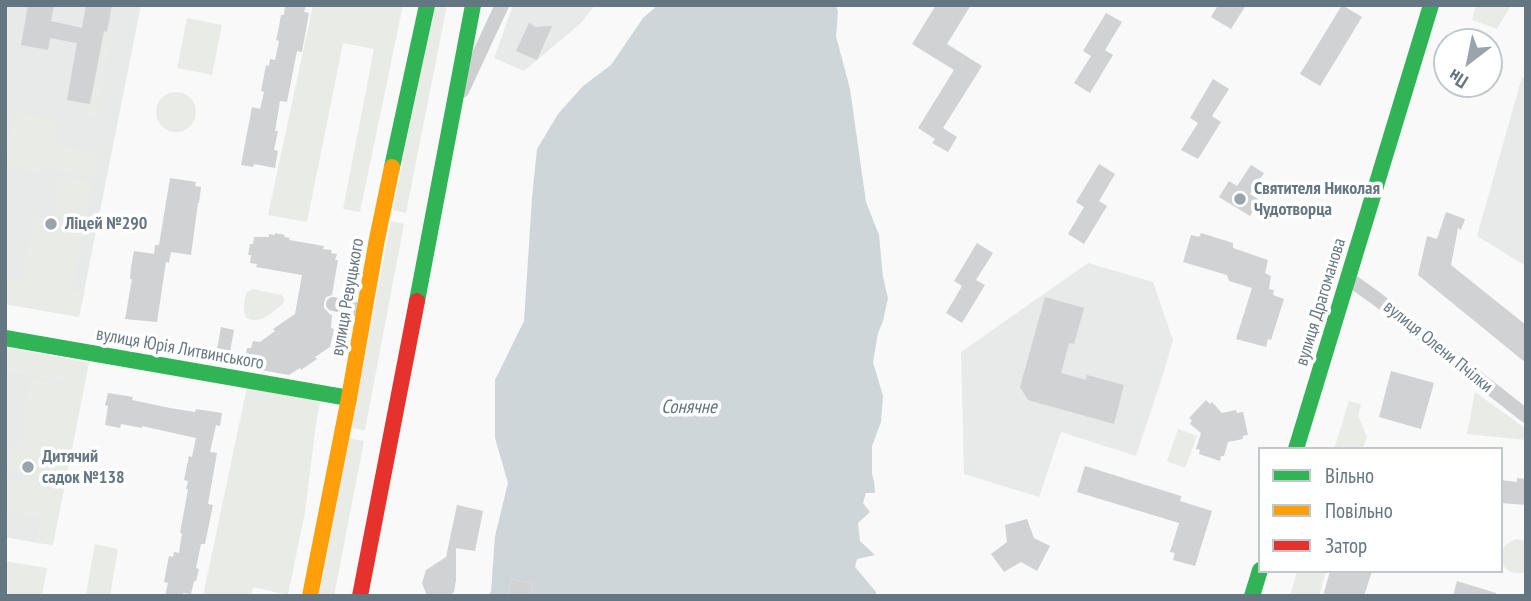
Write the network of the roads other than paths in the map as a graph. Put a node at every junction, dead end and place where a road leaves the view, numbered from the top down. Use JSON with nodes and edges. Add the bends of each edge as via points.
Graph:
{"nodes":[{"id":1,"x":427,"y":5,"type":"edge"},
{"id":2,"x":473,"y":5,"type":"edge"},
{"id":3,"x":502,"y":5,"type":"edge"},
{"id":4,"x":1431,"y":5,"type":"edge"},
{"id":5,"x":455,"y":104,"type":"junction"},
{"id":6,"x":1349,"y":279,"type":"junction"},
{"id":7,"x":333,"y":304,"type":"dead end"},
{"id":8,"x":365,"y":311,"type":"junction"},
{"id":9,"x":5,"y":338,"type":"edge"},
{"id":10,"x":349,"y":398,"type":"junction"},
{"id":11,"x":1526,"y":416,"type":"edge"},
{"id":12,"x":1297,"y":447,"type":"edge"},
{"id":13,"x":1259,"y":573,"type":"edge"},
{"id":14,"x":310,"y":596,"type":"edge"},
{"id":15,"x":360,"y":596,"type":"edge"},
{"id":16,"x":1252,"y":596,"type":"edge"}],
"edges":[{"from":1,"to":8,"type":"street","name":"вулиця Ревуцького"},
{"from":2,"to":5,"type":"street"},
{"from":3,"to":5,"type":"street"},
{"from":4,"to":6,"type":"street","name":"вулиця Драгоманова"},
{"from":5,"to":15,"type":"street"},
{"from":6,"to":11,"type":"street","name":"вулиця Олени Пчілки"},
{"from":6,"to":12,"type":"street","name":"вулиця Драгоманова"},
{"from":7,"to":8,"type":"street"},
{"from":8,"to":10,"type":"street","name":"вулиця Ревуцького"},
{"from":9,"to":10,"type":"street","name":"вулиця Юрія Литвинського"},
{"from":10,"to":14,"type":"street","name":"вулиця Ревуцького"},
{"from":13,"to":16,"type":"street"}]}
